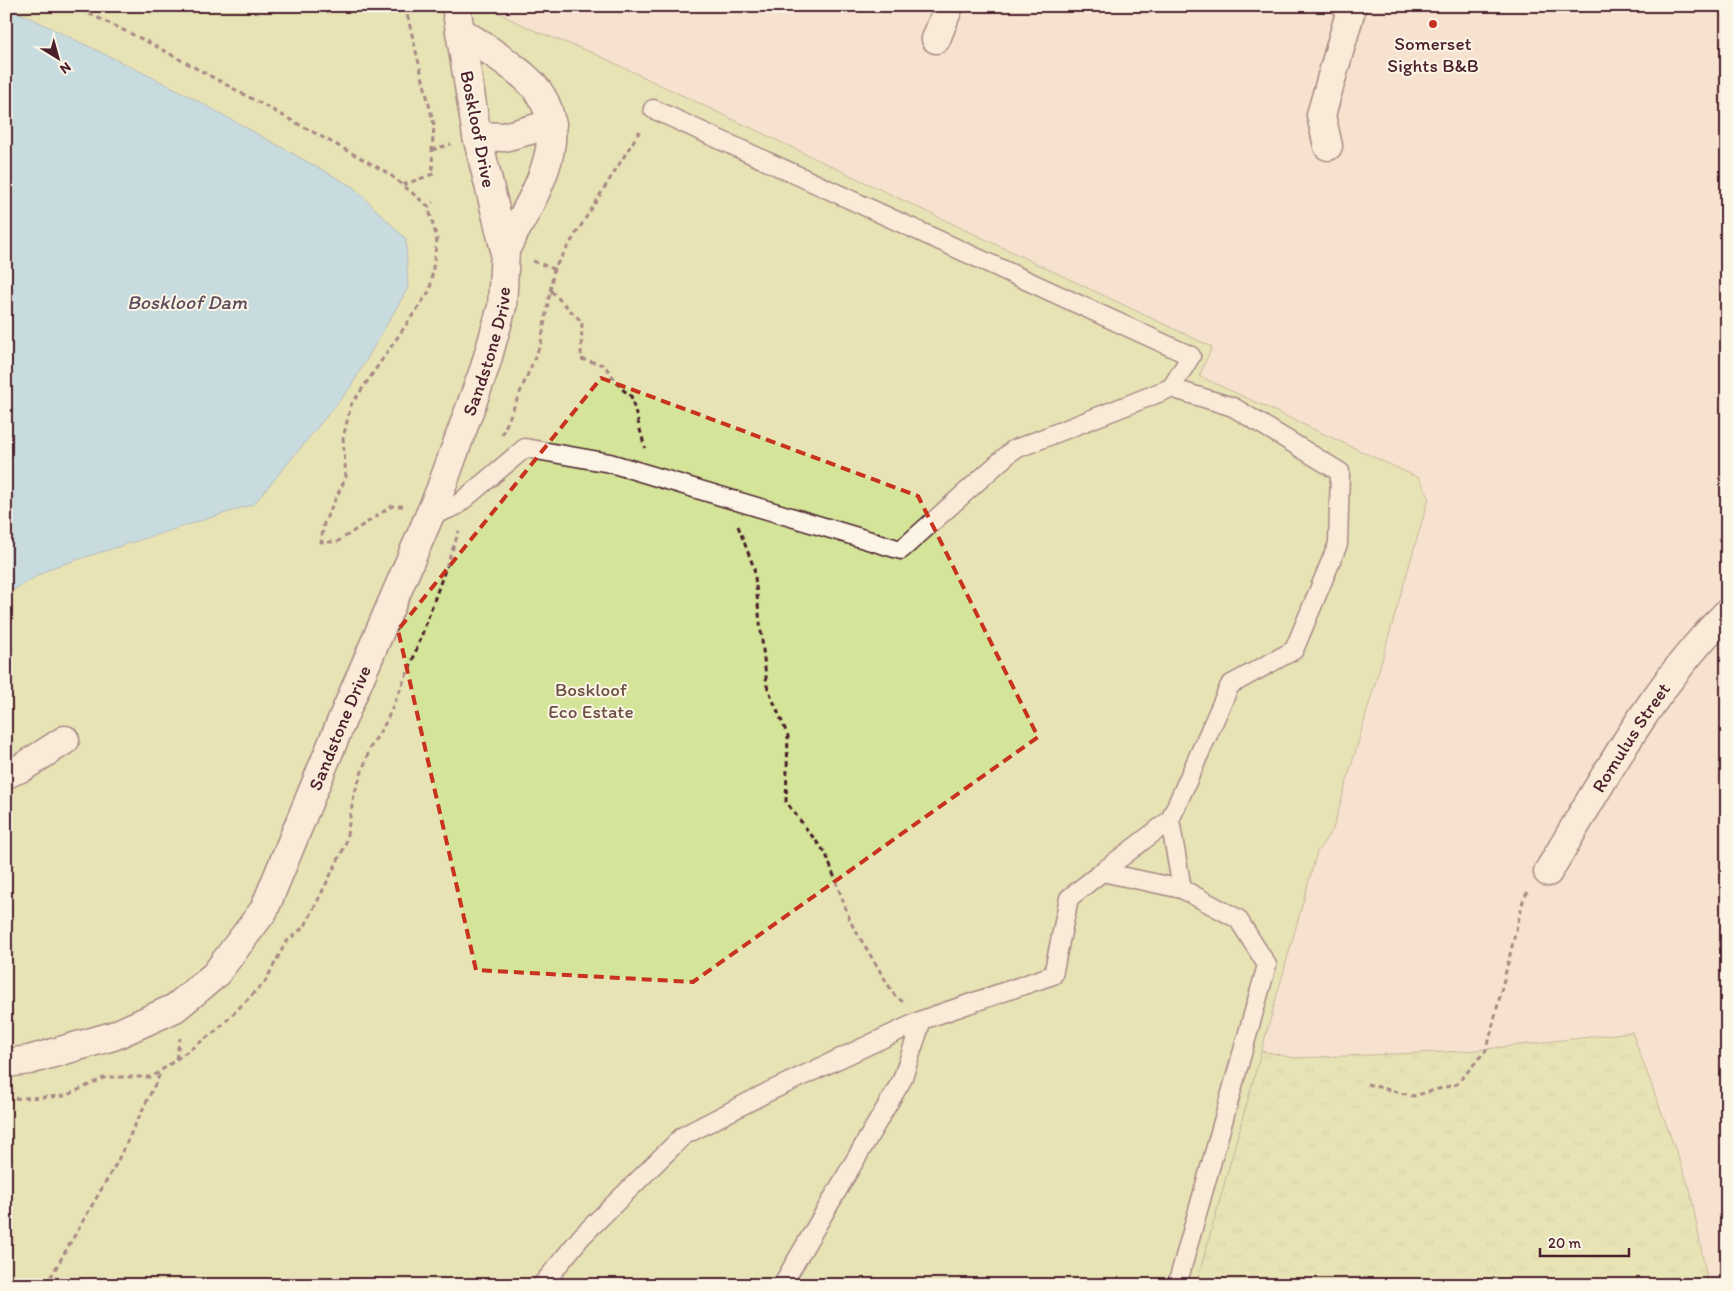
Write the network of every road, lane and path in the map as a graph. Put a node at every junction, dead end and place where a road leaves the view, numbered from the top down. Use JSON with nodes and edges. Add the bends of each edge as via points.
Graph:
{"nodes":[{"id":1,"x":74,"y":6,"type":"edge"},
{"id":2,"x":405,"y":6,"type":"edge"},
{"id":3,"x":949,"y":6,"type":"edge"},
{"id":4,"x":1352,"y":6,"type":"edge"},
{"id":5,"x":458,"y":19,"type":"edge"},
{"id":6,"x":936,"y":39,"type":"dead end"},
{"id":7,"x":653,"y":109,"type":"joint"},
{"id":8,"x":552,"y":124,"type":"junction"},
{"id":9,"x":477,"y":136,"type":"junction"},
{"id":10,"x":1328,"y":146,"type":"dead end"},
{"id":11,"x":402,"y":185,"type":"junction"},
{"id":12,"x":433,"y":202,"type":"dead end"},
{"id":13,"x":428,"y":206,"type":"junction"},
{"id":14,"x":505,"y":250,"type":"junction"},
{"id":15,"x":550,"y":291,"type":"dead end"},
{"id":16,"x":1170,"y":388,"type":"junction"},
{"id":17,"x":664,"y":479,"type":"junction"},
{"id":18,"x":429,"y":518,"type":"junction"},
{"id":19,"x":738,"y":525,"type":"dead end"},
{"id":20,"x":1727,"y":613,"type":"edge"},
{"id":21,"x":65,"y":740,"type":"dead end"},
{"id":22,"x":6,"y":774,"type":"edge"},
{"id":23,"x":1170,"y":820,"type":"junction"},
{"id":24,"x":1102,"y":872,"type":"junction"},
{"id":25,"x":1548,"y":872,"type":"joint"},
{"id":26,"x":1182,"y":889,"type":"junction"},
{"id":27,"x":922,"y":1020,"type":"junction"},
{"id":28,"x":6,"y":1063,"type":"edge"},
{"id":29,"x":162,"y":1070,"type":"dead end"},
{"id":30,"x":1367,"y":1084,"type":"dead end"},
{"id":31,"x":46,"y":1285,"type":"edge"},
{"id":32,"x":542,"y":1285,"type":"edge"},
{"id":33,"x":782,"y":1285,"type":"edge"},
{"id":34,"x":1177,"y":1285,"type":"edge"}],
"edges":[{"from":1,"to":11,"type":"path","via":[[148,42],[388,173]]},
{"from":2,"to":11,"type":"path","via":[[434,125],[433,174]]},
{"from":3,"to":6,"type":"street"},
{"from":4,"to":10,"type":"street","via":[[1321,115]]},
{"from":5,"to":8,"type":"street","via":[[527,78],[549,109]]},
{"from":5,"to":9,"type":"street","name":"Boskloof Drive"},
{"from":7,"to":14,"type":"path","via":[[554,270]]},
{"from":7,"to":16,"type":"lane","via":[[1192,356]]},
{"from":8,"to":9,"type":"street","via":[[504,137]]},
{"from":8,"to":14,"type":"street","via":[[551,144],[539,185]]},
{"from":9,"to":14,"type":"street","name":"Boskloof Drive"},
{"from":11,"to":13,"type":"path"},
{"from":12,"to":13,"type":"path"},
{"from":13,"to":18,"type":"path","via":[[437,239],[430,290],[351,405],[343,438],[346,477],[324,523],[321,542],[337,542],[392,506],[409,506]]},
{"from":14,"to":18,"type":"street","name":"Sandstone Drive","via":[[502,307],[485,367]]},
{"from":15,"to":17,"type":"path","via":[[582,322],[582,358],[604,365],[631,396],[645,449]]},
{"from":16,"to":17,"type":"lane","via":[[1013,450],[902,550]]},
{"from":16,"to":23,"type":"lane","via":[[1232,407],[1340,472],[1338,544],[1294,650],[1230,685]]},
{"from":17,"to":18,"type":"lane","via":[[610,463],[525,448],[456,506]]},
{"from":18,"to":28,"type":"street","name":"Sandstone Drive","via":[[264,910],[215,975],[175,1008],[113,1036],[29,1060]]},
{"from":19,"to":27,"type":"path","via":[[754,568],[767,686],[788,736],[786,802],[826,854],[851,923],[895,996]]},
{"from":20,"to":25,"type":"street","name":"Romulus Street","via":[[1706,633],[1652,702]]},
{"from":21,"to":22,"type":"street"},
{"from":23,"to":24,"type":"lane"},
{"from":23,"to":26,"type":"lane"},
{"from":24,"to":26,"type":"lane"},
{"from":24,"to":27,"type":"lane","via":[[1069,898],[1053,975]]},
{"from":25,"to":30,"type":"path","via":[[1524,898],[1487,1049],[1457,1084],[1413,1096]]},
{"from":26,"to":34,"type":"lane","via":[[1238,919],[1267,965]]},
{"from":27,"to":32,"type":"lane","via":[[683,1136],[582,1236]]},
{"from":27,"to":33,"type":"lane","via":[[902,1080]]},
{"from":29,"to":31,"type":"path","via":[[116,1164]]}]}
